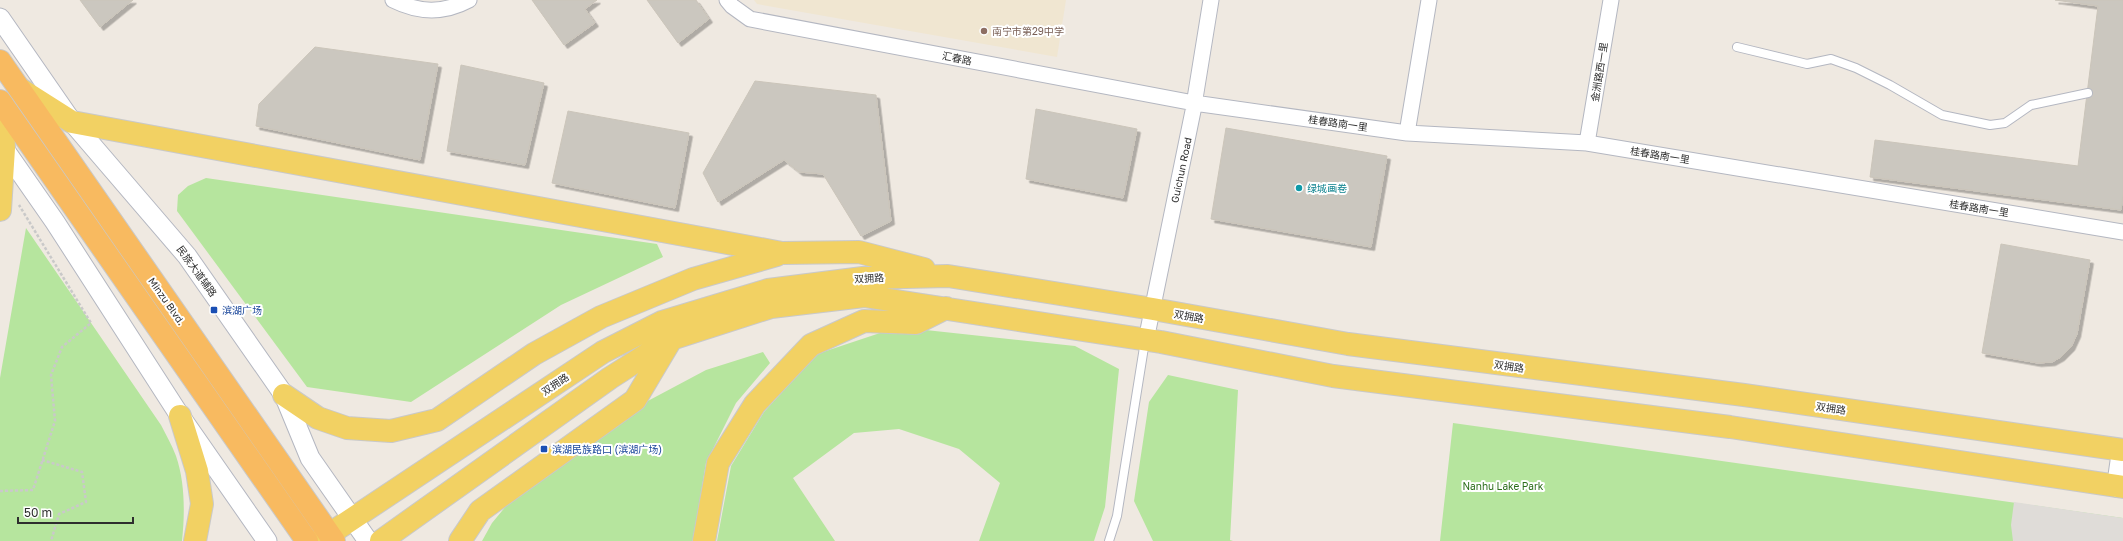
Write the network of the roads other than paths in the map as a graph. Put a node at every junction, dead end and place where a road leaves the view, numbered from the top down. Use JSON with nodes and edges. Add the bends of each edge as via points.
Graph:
{"nodes":[{"id":1,"x":393,"y":0,"type":"edge"},
{"id":2,"x":469,"y":0,"type":"edge"},
{"id":3,"x":727,"y":0,"type":"edge"},
{"id":4,"x":1211,"y":0,"type":"edge"},
{"id":5,"x":1429,"y":0,"type":"edge"},
{"id":6,"x":1611,"y":0,"type":"edge"},
{"id":7,"x":0,"y":18,"type":"edge"},
{"id":8,"x":1737,"y":47,"type":"dead end"},
{"id":9,"x":0,"y":61,"type":"edge"},
{"id":10,"x":20,"y":89,"type":"junction"},
{"id":11,"x":2088,"y":93,"type":"dead end"},
{"id":12,"x":1,"y":102,"type":"edge"},
{"id":13,"x":1194,"y":103,"type":"junction"},
{"id":14,"x":72,"y":122,"type":"junction"},
{"id":15,"x":1407,"y":133,"type":"junction"},
{"id":16,"x":1587,"y":143,"type":"junction"},
{"id":17,"x":2,"y":146,"type":"edge"},
{"id":18,"x":1,"y":206,"type":"edge"},
{"id":19,"x":2123,"y":232,"type":"edge"},
{"id":20,"x":782,"y":253,"type":"junction"},
{"id":21,"x":948,"y":276,"type":"junction"},
{"id":22,"x":946,"y":308,"type":"junction"},
{"id":23,"x":1153,"y":309,"type":"junction"},
{"id":24,"x":671,"y":339,"type":"junction"},
{"id":25,"x":1146,"y":340,"type":"junction"},
{"id":26,"x":284,"y":394,"type":"junction"},
{"id":27,"x":180,"y":416,"type":"junction"},
{"id":28,"x":2123,"y":450,"type":"edge"},
{"id":29,"x":2121,"y":486,"type":"edge"},
{"id":30,"x":352,"y":519,"type":"junction"},
{"id":31,"x":328,"y":539,"type":"edge"},
{"id":32,"x":195,"y":541,"type":"edge"},
{"id":33,"x":267,"y":541,"type":"edge"},
{"id":34,"x":307,"y":541,"type":"edge"},
{"id":35,"x":368,"y":541,"type":"edge"},
{"id":36,"x":381,"y":541,"type":"edge"},
{"id":37,"x":460,"y":541,"type":"edge"},
{"id":38,"x":704,"y":541,"type":"edge"},
{"id":39,"x":1109,"y":541,"type":"edge"}],
"edges":[{"from":1,"to":2,"type":"street","via":[[405,6],[428,11],[455,8]]},
{"from":3,"to":13,"type":"street","name":"汇春路","via":[[750,19]]},
{"from":4,"to":13,"type":"street","name":"Guichun Road"},
{"from":5,"to":15,"type":"street"},
{"from":6,"to":16,"type":"street","name":"金洲路西一里"},
{"from":7,"to":14,"type":"street","name":"民族大道辅路"},
{"from":8,"to":11,"type":"lane","via":[[1807,64],[1831,59],[1890,85],[1942,115],[1990,125],[2005,123],[2031,105]]},
{"from":9,"to":10,"type":"highway","name":"Minzu Blvd."},
{"from":10,"to":14,"type":"main road"},
{"from":10,"to":31,"type":"highway","name":"Minzu Blvd."},
{"from":12,"to":17,"type":"main road"},
{"from":12,"to":34,"type":"highway"},
{"from":13,"to":15,"type":"street","name":"桂春路南一里"},
{"from":13,"to":23,"type":"street","name":"Guichun Road"},
{"from":14,"to":20,"type":"main road"},
{"from":14,"to":26,"type":"street","name":"民族大道辅路","via":[[187,256]]},
{"from":15,"to":16,"type":"street","name":"桂春路南一里"},
{"from":16,"to":19,"type":"street","name":"桂春路南一里"},
{"from":17,"to":18,"type":"main road"},
{"from":17,"to":27,"type":"street","via":[[55,222]]},
{"from":20,"to":21,"type":"main road","via":[[859,252]]},
{"from":20,"to":26,"type":"main road","via":[[693,279],[601,317],[534,354],[437,420],[391,431],[347,428],[318,418]]},
{"from":21,"to":23,"type":"main road","name":"双拥路"},
{"from":21,"to":30,"type":"main road","name":"双拥路","via":[[863,278],[768,290],[662,322],[603,352]]},
{"from":22,"to":24,"type":"main road","name":"双拥路","via":[[864,296],[779,306]]},
{"from":22,"to":25,"type":"main road","name":"双拥路"},
{"from":22,"to":38,"type":"main road","via":[[916,323],[864,321],[811,345],[755,404],[718,463]]},
{"from":23,"to":25,"type":"street","name":"Guichun Road"},
{"from":23,"to":28,"type":"main road","name":"双拥路","via":[[1348,344],[1744,395]]},
{"from":24,"to":36,"type":"main road","name":"双拥路","via":[[610,378]]},
{"from":24,"to":37,"type":"main road","via":[[634,400],[480,511]]},
{"from":25,"to":29,"type":"main road","name":"双拥路","via":[[1333,376],[1730,427]]},
{"from":25,"to":39,"type":"lane","via":[[1117,516]]},
{"from":26,"to":30,"type":"street","name":"民族大道辅路","via":[[310,458]]},
{"from":27,"to":32,"type":"main road","via":[[197,471],[202,504]]},
{"from":27,"to":33,"type":"street"},
{"from":28,"to":29,"type":"main road"},
{"from":30,"to":31,"type":"main road","name":"双拥路"},
{"from":30,"to":35,"type":"street","name":"民族大道辅路"}]}
